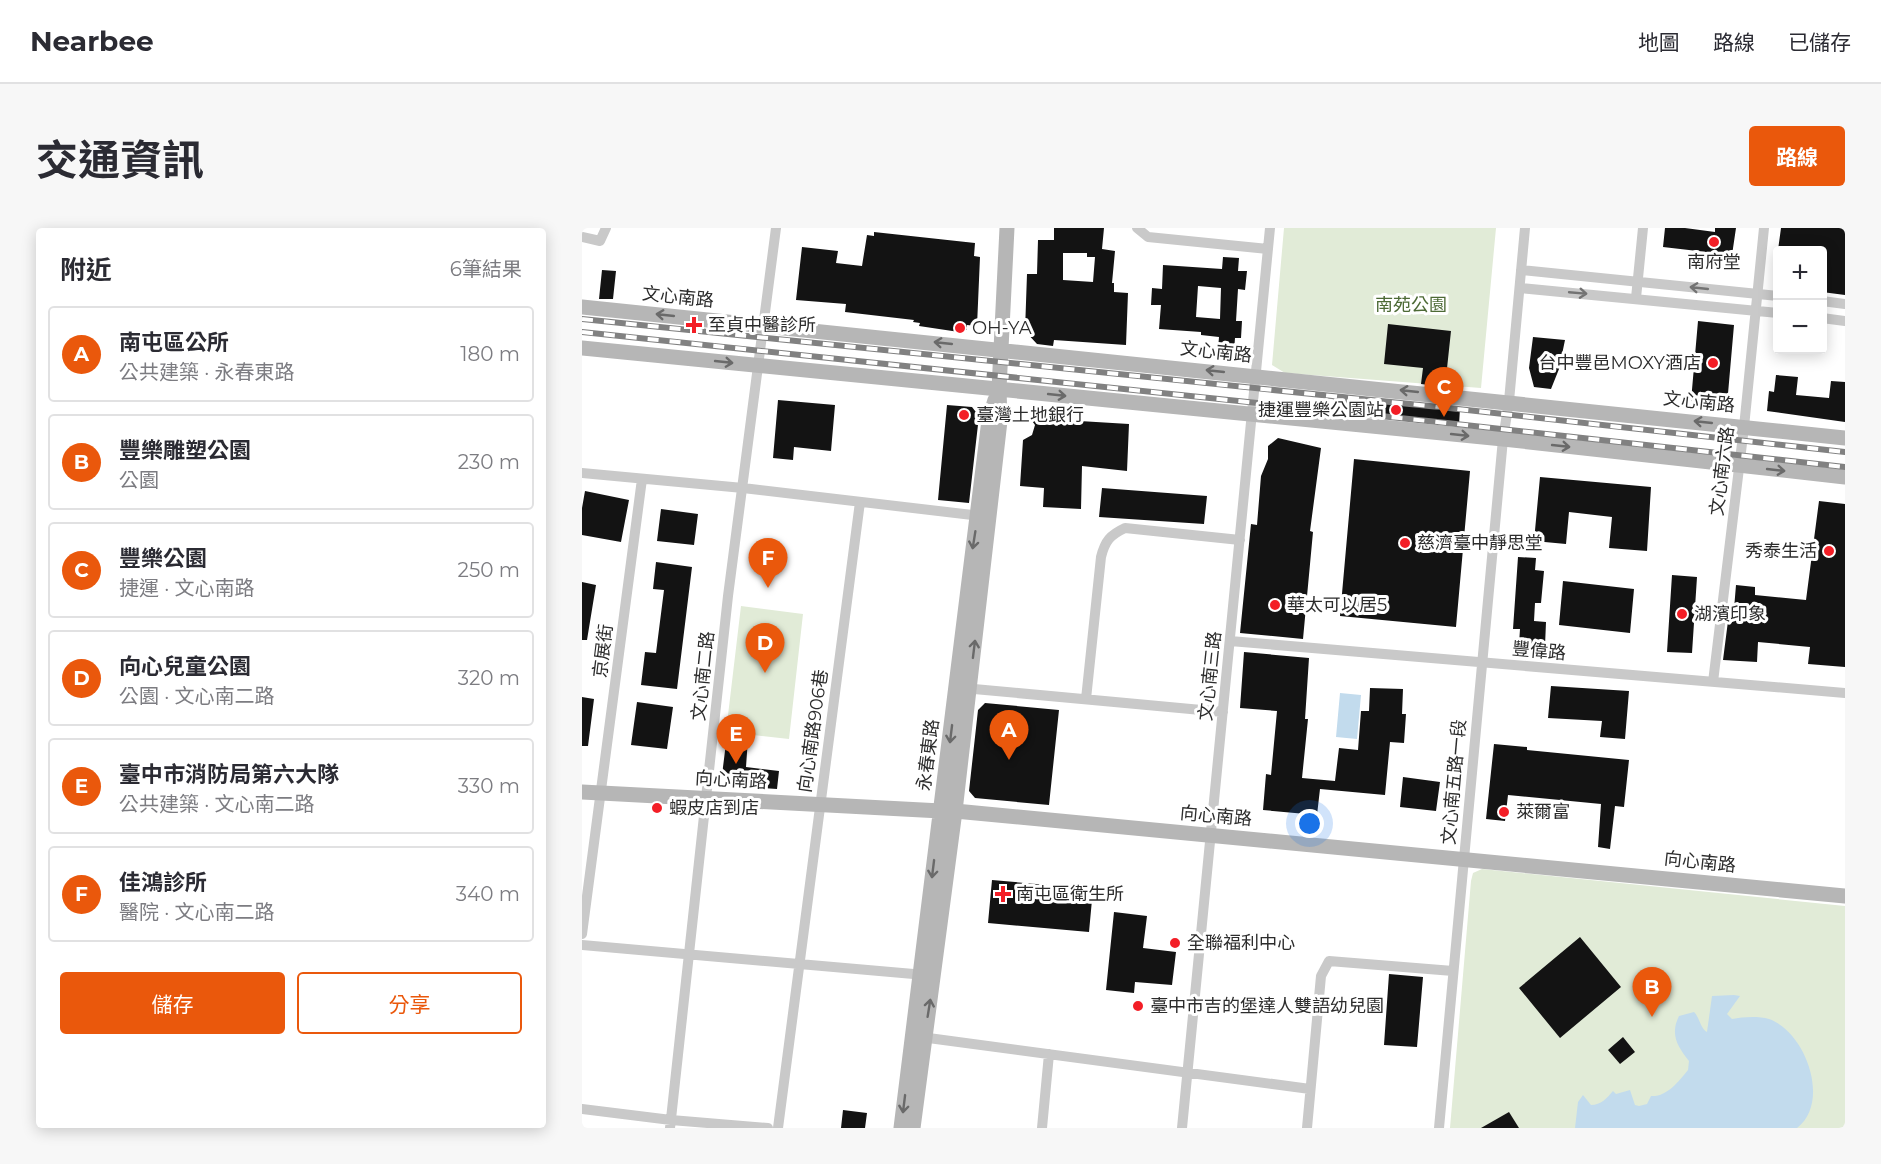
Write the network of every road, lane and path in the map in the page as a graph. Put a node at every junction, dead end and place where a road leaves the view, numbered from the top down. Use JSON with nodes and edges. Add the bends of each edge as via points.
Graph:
{"nodes":[{"id":1,"x":606,"y":228,"type":"edge"},
{"id":2,"x":776,"y":228,"type":"edge"},
{"id":3,"x":1001,"y":228,"type":"edge"},
{"id":4,"x":1007,"y":228,"type":"edge"},
{"id":5,"x":1137,"y":228,"type":"edge"},
{"id":6,"x":1270,"y":228,"type":"edge"},
{"id":7,"x":1525,"y":228,"type":"edge"},
{"id":8,"x":1643,"y":228,"type":"edge"},
{"id":9,"x":1764,"y":228,"type":"edge"},
{"id":10,"x":582,"y":237,"type":"edge"},
{"id":11,"x":1268,"y":249,"type":"junction"},
{"id":12,"x":1521,"y":270,"type":"junction"},
{"id":13,"x":1638,"y":282,"type":"junction"},
{"id":14,"x":1520,"y":288,"type":"junction"},
{"id":15,"x":1757,"y":294,"type":"junction"},
{"id":16,"x":1773,"y":296,"type":"edge"},
{"id":17,"x":1636,"y":298,"type":"junction"},
{"id":18,"x":1827,"y":302,"type":"edge"},
{"id":19,"x":1845,"y":304,"type":"edge"},
{"id":20,"x":582,"y":307,"type":"edge"},
{"id":21,"x":1756,"y":310,"type":"junction"},
{"id":22,"x":1773,"y":312,"type":"edge"},
{"id":23,"x":1827,"y":319,"type":"edge"},
{"id":24,"x":1845,"y":321,"type":"edge"},
{"id":25,"x":764,"y":325,"type":"junction"},
{"id":26,"x":582,"y":348,"type":"edge"},
{"id":27,"x":1001,"y":350,"type":"junction"},
{"id":28,"x":760,"y":365,"type":"junction"},
{"id":29,"x":1256,"y":375,"type":"junction"},
{"id":30,"x":999,"y":389,"type":"junction"},
{"id":31,"x":1509,"y":401,"type":"junction"},
{"id":32,"x":1252,"y":414,"type":"junction"},
{"id":33,"x":1744,"y":427,"type":"junction"},
{"id":34,"x":1845,"y":438,"type":"edge"},
{"id":35,"x":1503,"y":439,"type":"junction"},
{"id":36,"x":1740,"y":465,"type":"junction"},
{"id":37,"x":582,"y":474,"type":"edge"},
{"id":38,"x":1845,"y":477,"type":"edge"},
{"id":39,"x":642,"y":479,"type":"junction"},
{"id":40,"x":743,"y":488,"type":"junction"},
{"id":41,"x":860,"y":502,"type":"junction"},
{"id":42,"x":983,"y":516,"type":"junction"},
{"id":43,"x":1240,"y":540,"type":"junction"},
{"id":44,"x":1230,"y":641,"type":"junction"},
{"id":45,"x":1482,"y":662,"type":"junction"},
{"id":46,"x":1713,"y":682,"type":"junction"},
{"id":47,"x":963,"y":688,"type":"junction"},
{"id":48,"x":1845,"y":693,"type":"edge"},
{"id":49,"x":1086,"y":699,"type":"junction"},
{"id":50,"x":1223,"y":712,"type":"junction"},
{"id":51,"x":582,"y":792,"type":"edge"},
{"id":52,"x":602,"y":793,"type":"junction"},
{"id":53,"x":706,"y":798,"type":"junction"},
{"id":54,"x":819,"y":804,"type":"junction"},
{"id":55,"x":948,"y":811,"type":"junction"},
{"id":56,"x":1211,"y":835,"type":"junction"},
{"id":57,"x":1464,"y":859,"type":"junction"},
{"id":58,"x":1845,"y":896,"type":"edge"},
{"id":59,"x":582,"y":934,"type":"edge"},
{"id":60,"x":582,"y":945,"type":"edge"},
{"id":61,"x":689,"y":954,"type":"junction"},
{"id":62,"x":798,"y":964,"type":"junction"},
{"id":63,"x":1453,"y":971,"type":"junction"},
{"id":64,"x":927,"y":976,"type":"junction"},
{"id":65,"x":919,"y":1036,"type":"junction"},
{"id":66,"x":1049,"y":1054,"type":"junction"},
{"id":67,"x":1188,"y":1073,"type":"junction"},
{"id":68,"x":1310,"y":1089,"type":"junction"},
{"id":69,"x":582,"y":1109,"type":"edge"},
{"id":70,"x":671,"y":1124,"type":"edge"},
{"id":71,"x":768,"y":1128,"type":"edge"},
{"id":72,"x":778,"y":1128,"type":"edge"},
{"id":73,"x":901,"y":1128,"type":"edge"},
{"id":74,"x":913,"y":1128,"type":"edge"},
{"id":75,"x":1042,"y":1128,"type":"edge"},
{"id":76,"x":1182,"y":1128,"type":"edge"},
{"id":77,"x":1307,"y":1128,"type":"edge"},
{"id":78,"x":1439,"y":1128,"type":"edge"}],
"edges":[{"from":1,"to":10,"type":"street","via":[[600,241]]},
{"from":2,"to":25,"type":"street","name":"文心南二路"},
{"from":3,"to":4,"type":"street"},
{"from":4,"to":27,"type":"main road","name":"永春東路"},
{"from":5,"to":11,"type":"street","via":[[1148,237]]},
{"from":6,"to":11,"type":"street","name":"文心南三路"},
{"from":7,"to":12,"type":"street"},
{"from":8,"to":13,"type":"street"},
{"from":9,"to":15,"type":"street","name":"文心南六路"},
{"from":11,"to":29,"type":"street","name":"文心南三路"},
{"from":12,"to":13,"type":"street"},
{"from":12,"to":14,"type":"street"},
{"from":15,"to":13,"type":"street","one_way":true},
{"from":13,"to":17,"type":"street"},
{"from":14,"to":17,"type":"street","one_way":true},
{"from":14,"to":31,"type":"street"},
{"from":15,"to":16,"type":"street"},
{"from":15,"to":21,"type":"street","name":"文心南六路"},
{"from":17,"to":21,"type":"street"},
{"from":18,"to":19,"type":"street"},
{"from":25,"to":20,"type":"main road","name":"文心南路","one_way":true},
{"from":21,"to":22,"type":"street"},
{"from":21,"to":33,"type":"street","name":"文心南六路"},
{"from":23,"to":24,"type":"street"},
{"from":27,"to":25,"type":"main road","name":"文心南路","one_way":true},
{"from":25,"to":28,"type":"street","name":"文心南二路"},
{"from":26,"to":28,"type":"main road","one_way":true},
{"from":29,"to":27,"type":"main road","name":"文心南路","one_way":true},
{"from":27,"to":30,"type":"main road","name":"永春東路"},
{"from":28,"to":30,"type":"main road"},
{"from":28,"to":40,"type":"street","name":"文心南二路"},
{"from":31,"to":29,"type":"main road","name":"文心南路","one_way":true},
{"from":29,"to":32,"type":"street","name":"文心南三路"},
{"from":30,"to":32,"type":"main road","one_way":true},
{"from":30,"to":42,"type":"main road","name":"永春東路","via":[[989,420]]},
{"from":33,"to":31,"type":"main road","name":"文心南路","one_way":true},
{"from":31,"to":35,"type":"street","name":"文心南五路一段"},
{"from":32,"to":35,"type":"main road","one_way":true},
{"from":32,"to":43,"type":"street","name":"文心南三路"},
{"from":33,"to":34,"type":"main road","name":"文心南路"},
{"from":33,"to":36,"type":"street","name":"文心南六路"},
{"from":35,"to":36,"type":"main road","one_way":true},
{"from":35,"to":45,"type":"street","name":"文心南五路一段"},
{"from":36,"to":38,"type":"main road","one_way":true},
{"from":36,"to":46,"type":"street","name":"文心南六路"},
{"from":37,"to":39,"type":"street"},
{"from":39,"to":40,"type":"street"},
{"from":39,"to":52,"type":"street","name":"京展街"},
{"from":40,"to":41,"type":"street"},
{"from":40,"to":53,"type":"street","name":"文心南二路"},
{"from":41,"to":42,"type":"street"},
{"from":41,"to":54,"type":"street","name":"向心南路906巷"},
{"from":42,"to":47,"type":"main road","name":"永春東路","via":[[967,586]]},
{"from":43,"to":44,"type":"street","name":"文心南三路"},
{"from":43,"to":49,"type":"street","via":[[1125,528],[1111,534],[1101,557]]},
{"from":44,"to":45,"type":"street","name":"豐偉路"},
{"from":44,"to":50,"type":"street","name":"文心南三路"},
{"from":45,"to":46,"type":"street","name":"豐偉路"},
{"from":45,"to":57,"type":"street","name":"文心南五路一段"},
{"from":46,"to":48,"type":"street","name":"豐偉路"},
{"from":47,"to":49,"type":"street"},
{"from":47,"to":55,"type":"main road","name":"永春東路"},
{"from":49,"to":50,"type":"street"},
{"from":50,"to":56,"type":"street","name":"文心南三路"},
{"from":51,"to":52,"type":"main road","name":"向心南路"},
{"from":52,"to":53,"type":"main road","name":"向心南路"},
{"from":52,"to":59,"type":"street","name":"京展街"},
{"from":53,"to":54,"type":"main road","name":"向心南路"},
{"from":53,"to":61,"type":"street","name":"文心南二路"},
{"from":54,"to":55,"type":"main road","name":"向心南路"},
{"from":54,"to":62,"type":"street","name":"向心南路906巷"},
{"from":55,"to":56,"type":"main road","name":"向心南路"},
{"from":55,"to":64,"type":"main road","name":"永春東路"},
{"from":56,"to":57,"type":"main road","name":"向心南路"},
{"from":56,"to":67,"type":"street","name":"文心南三路"},
{"from":57,"to":58,"type":"main road","name":"向心南路"},
{"from":57,"to":63,"type":"street","name":"文心南五路一段"},
{"from":60,"to":61,"type":"street"},
{"from":61,"to":62,"type":"street"},
{"from":61,"to":70,"type":"street","name":"文心南二路"},
{"from":62,"to":64,"type":"street"},
{"from":62,"to":72,"type":"street","name":"向心南路906巷"},
{"from":63,"to":68,"type":"street","via":[[1329,961],[1321,976]]},
{"from":63,"to":78,"type":"street","name":"文心南五路一段"},
{"from":64,"to":65,"type":"main road","name":"永春東路"},
{"from":65,"to":66,"type":"street"},
{"from":65,"to":73,"type":"main road","name":"永春東路","one_way":true},
{"from":65,"to":74,"type":"main road","name":"永春東路"},
{"from":66,"to":67,"type":"street"},
{"from":66,"to":75,"type":"street"},
{"from":67,"to":68,"type":"street"},
{"from":67,"to":76,"type":"street","name":"文心南三路"},
{"from":68,"to":77,"type":"street"},
{"from":69,"to":70,"type":"street"},
{"from":70,"to":71,"type":"street"}]}
